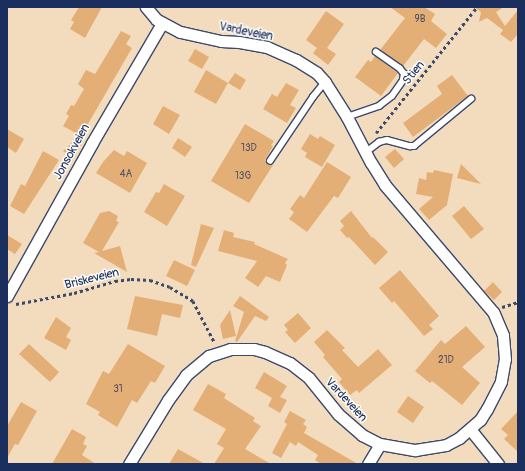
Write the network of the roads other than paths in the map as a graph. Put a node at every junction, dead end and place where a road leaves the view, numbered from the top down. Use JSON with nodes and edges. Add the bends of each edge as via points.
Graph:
{"nodes":[{"id":1,"x":146,"y":7,"type":"edge"},
{"id":2,"x":162,"y":23,"type":"junction"},
{"id":3,"x":376,"y":52,"type":"dead end"},
{"id":4,"x":325,"y":82,"type":"junction"},
{"id":5,"x":471,"y":99,"type":"dead end"},
{"id":6,"x":347,"y":117,"type":"junction"},
{"id":7,"x":364,"y":151,"type":"junction"},
{"id":8,"x":270,"y":161,"type":"dead end"},
{"id":9,"x":9,"y":299,"type":"edge"},
{"id":10,"x":470,"y":429,"type":"junction"},
{"id":11,"x":380,"y":444,"type":"junction"},
{"id":12,"x":129,"y":464,"type":"edge"},
{"id":13,"x":368,"y":464,"type":"edge"},
{"id":14,"x":498,"y":464,"type":"edge"}],
"edges":[{"from":1,"to":2,"type":"street","name":"Vardeveien"},
{"from":2,"to":4,"type":"street","name":"Vardeveien","via":[[180,32],[267,48],[296,60]]},
{"from":2,"to":9,"type":"street","name":"Jonsokveien","via":[[92,143]]},
{"from":3,"to":6,"type":"lane","via":[[400,69],[404,74],[403,80],[392,96],[379,106]]},
{"from":4,"to":6,"type":"street","name":"Vardeveien"},
{"from":4,"to":8,"type":"lane"},
{"from":5,"to":7,"type":"lane","via":[[414,146],[386,140]]},
{"from":6,"to":7,"type":"street","name":"Vardeveien"},
{"from":7,"to":10,"type":"street","name":"Vardeveien","via":[[386,185],[486,303],[496,317],[503,335],[505,359],[500,381],[487,409]]},
{"from":10,"to":11,"type":"street","name":"Vardeveien","via":[[446,445],[432,448],[415,450]]},
{"from":10,"to":14,"type":"street"},
{"from":11,"to":12,"type":"street","name":"Vardeveien","via":[[362,435],[346,422],[309,378],[290,363],[254,349],[230,349],[219,352],[197,365],[175,389]]},
{"from":11,"to":13,"type":"street"}]}
